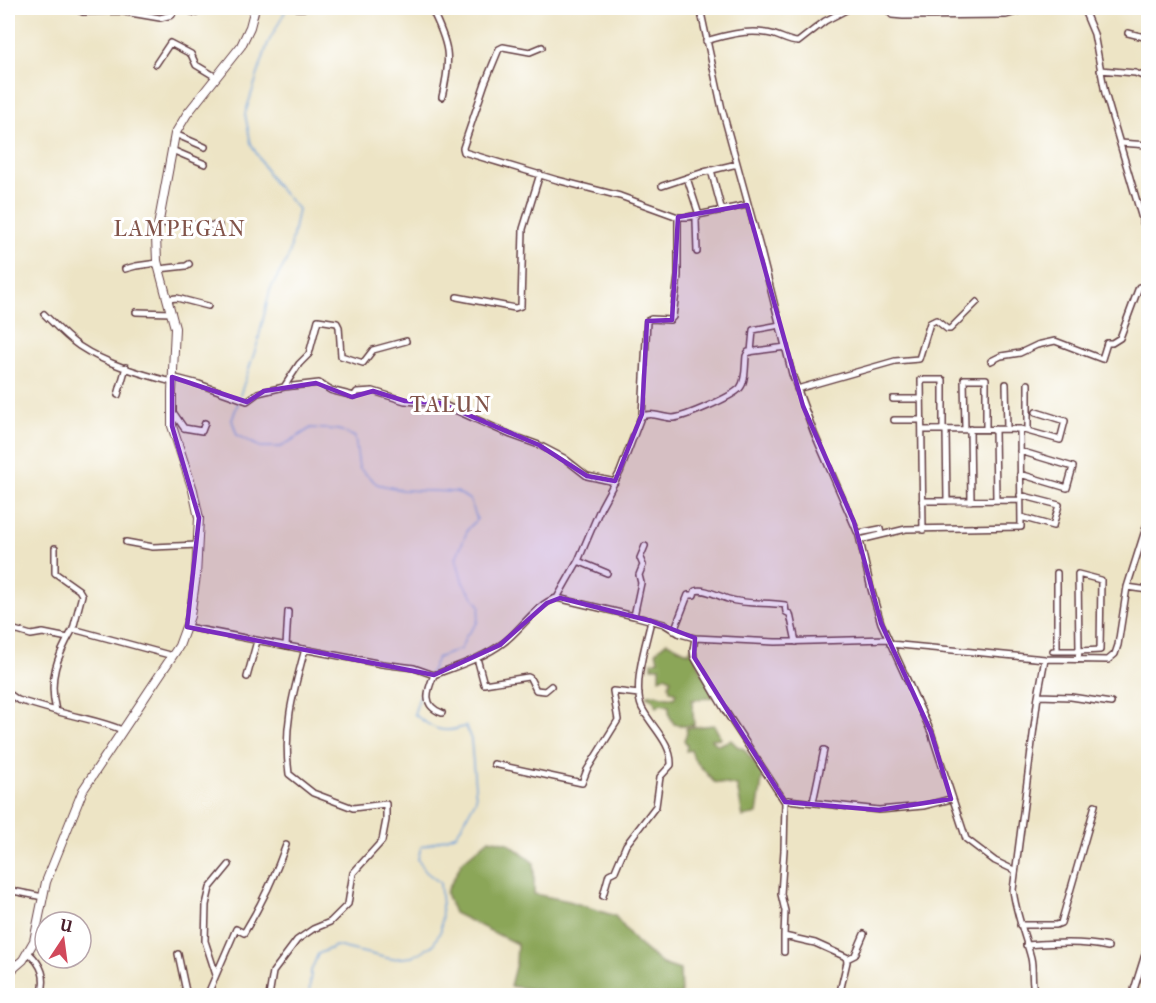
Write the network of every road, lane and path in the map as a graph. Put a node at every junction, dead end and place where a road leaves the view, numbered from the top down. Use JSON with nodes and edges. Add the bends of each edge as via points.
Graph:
{"nodes":[{"id":1,"x":72,"y":8,"type":"edge"},
{"id":2,"x":176,"y":8,"type":"edge"},
{"id":3,"x":198,"y":8,"type":"edge"},
{"id":4,"x":255,"y":8,"type":"edge"},
{"id":5,"x":431,"y":8,"type":"edge"},
{"id":6,"x":850,"y":8,"type":"edge"},
{"id":7,"x":1030,"y":8,"type":"edge"},
{"id":8,"x":1049,"y":8,"type":"edge"},
{"id":9,"x":1068,"y":8,"type":"edge"},
{"id":10,"x":1083,"y":8,"type":"edge"},
{"id":11,"x":701,"y":10,"type":"edge"},
{"id":12,"x":888,"y":10,"type":"edge"},
{"id":13,"x":1128,"y":33,"type":"dead end"},
{"id":14,"x":1149,"y":38,"type":"edge"},
{"id":15,"x":706,"y":41,"type":"junction"},
{"id":16,"x":542,"y":47,"type":"dead end"},
{"id":17,"x":156,"y":64,"type":"dead end"},
{"id":18,"x":1100,"y":70,"type":"junction"},
{"id":19,"x":216,"y":77,"type":"junction"},
{"id":20,"x":1149,"y":78,"type":"edge"},
{"id":21,"x":442,"y":97,"type":"dead end"},
{"id":22,"x":175,"y":134,"type":"junction"},
{"id":23,"x":1120,"y":143,"type":"junction"},
{"id":24,"x":1149,"y":145,"type":"edge"},
{"id":25,"x":205,"y":147,"type":"dead end"},
{"id":26,"x":172,"y":150,"type":"junction"},
{"id":27,"x":204,"y":164,"type":"dead end"},
{"id":28,"x":737,"y":164,"type":"junction"},
{"id":29,"x":711,"y":170,"type":"junction"},
{"id":30,"x":540,"y":174,"type":"junction"},
{"id":31,"x":687,"y":178,"type":"junction"},
{"id":32,"x":662,"y":186,"type":"dead end"},
{"id":33,"x":747,"y":205,"type":"junction"},
{"id":34,"x":722,"y":211,"type":"junction"},
{"id":35,"x":699,"y":215,"type":"junction"},
{"id":36,"x":678,"y":217,"type":"junction"},
{"id":37,"x":158,"y":223,"type":"junction"},
{"id":38,"x":219,"y":226,"type":"dead end"},
{"id":39,"x":1149,"y":239,"type":"edge"},
{"id":40,"x":697,"y":252,"type":"dead end"},
{"id":41,"x":189,"y":264,"type":"dead end"},
{"id":42,"x":158,"y":266,"type":"junction"},
{"id":43,"x":125,"y":270,"type":"dead end"},
{"id":44,"x":1149,"y":288,"type":"edge"},
{"id":45,"x":457,"y":297,"type":"dead end"},
{"id":46,"x":168,"y":299,"type":"junction"},
{"id":47,"x":977,"y":302,"type":"dead end"},
{"id":48,"x":208,"y":306,"type":"dead end"},
{"id":49,"x":136,"y":312,"type":"dead end"},
{"id":50,"x":172,"y":313,"type":"junction"},
{"id":51,"x":44,"y":314,"type":"dead end"},
{"id":52,"x":780,"y":325,"type":"junction"},
{"id":53,"x":406,"y":341,"type":"dead end"},
{"id":54,"x":786,"y":347,"type":"junction"},
{"id":55,"x":752,"y":352,"type":"junction"},
{"id":56,"x":991,"y":361,"type":"dead end"},
{"id":57,"x":126,"y":367,"type":"junction"},
{"id":58,"x":172,"y":380,"type":"junction"},
{"id":59,"x":1006,"y":384,"type":"dead end"},
{"id":60,"x":1028,"y":384,"type":"dead end"},
{"id":61,"x":284,"y":387,"type":"junction"},
{"id":62,"x":797,"y":389,"type":"junction"},
{"id":63,"x":118,"y":394,"type":"dead end"},
{"id":64,"x":893,"y":399,"type":"dead end"},
{"id":65,"x":921,"y":399,"type":"junction"},
{"id":66,"x":171,"y":411,"type":"junction"},
{"id":67,"x":1036,"y":412,"type":"dead end"},
{"id":68,"x":642,"y":416,"type":"junction"},
{"id":69,"x":894,"y":420,"type":"dead end"},
{"id":70,"x":922,"y":420,"type":"junction"},
{"id":71,"x":205,"y":423,"type":"dead end"},
{"id":72,"x":967,"y":429,"type":"junction"},
{"id":73,"x":986,"y":429,"type":"junction"},
{"id":74,"x":995,"y":429,"type":"junction"},
{"id":75,"x":1007,"y":429,"type":"junction"},
{"id":76,"x":1020,"y":429,"type":"junction"},
{"id":77,"x":922,"y":430,"type":"junction"},
{"id":78,"x":945,"y":430,"type":"junction"},
{"id":79,"x":1028,"y":431,"type":"junction"},
{"id":80,"x":1020,"y":451,"type":"junction"},
{"id":81,"x":1020,"y":474,"type":"junction"},
{"id":82,"x":615,"y":482,"type":"junction"},
{"id":83,"x":1020,"y":497,"type":"junction"},
{"id":84,"x":996,"y":500,"type":"junction"},
{"id":85,"x":922,"y":501,"type":"junction"},
{"id":86,"x":947,"y":501,"type":"junction"},
{"id":87,"x":971,"y":501,"type":"junction"},
{"id":88,"x":1021,"y":517,"type":"junction"},
{"id":89,"x":1149,"y":521,"type":"edge"},
{"id":90,"x":923,"y":530,"type":"junction"},
{"id":91,"x":859,"y":536,"type":"junction"},
{"id":92,"x":126,"y":542,"type":"dead end"},
{"id":93,"x":199,"y":545,"type":"junction"},
{"id":94,"x":645,"y":546,"type":"dead end"},
{"id":95,"x":55,"y":548,"type":"dead end"},
{"id":96,"x":578,"y":561,"type":"junction"},
{"id":97,"x":607,"y":573,"type":"dead end"},
{"id":98,"x":1058,"y":573,"type":"dead end"},
{"id":99,"x":1127,"y":587,"type":"junction"},
{"id":100,"x":1149,"y":590,"type":"edge"},
{"id":101,"x":557,"y":598,"type":"junction"},
{"id":102,"x":288,"y":612,"type":"dead end"},
{"id":103,"x":634,"y":616,"type":"junction"},
{"id":104,"x":651,"y":621,"type":"junction"},
{"id":105,"x":8,"y":627,"type":"edge"},
{"id":106,"x":187,"y":627,"type":"junction"},
{"id":107,"x":73,"y":629,"type":"junction"},
{"id":108,"x":674,"y":631,"type":"junction"},
{"id":109,"x":68,"y":638,"type":"junction"},
{"id":110,"x":695,"y":638,"type":"junction"},
{"id":111,"x":257,"y":641,"type":"junction"},
{"id":112,"x":796,"y":642,"type":"junction"},
{"id":113,"x":889,"y":642,"type":"junction"},
{"id":114,"x":286,"y":646,"type":"junction"},
{"id":115,"x":305,"y":649,"type":"junction"},
{"id":116,"x":1078,"y":651,"type":"junction"},
{"id":117,"x":173,"y":656,"type":"junction"},
{"id":118,"x":477,"y":658,"type":"junction"},
{"id":119,"x":1046,"y":659,"type":"junction"},
{"id":120,"x":1078,"y":660,"type":"junction"},
{"id":121,"x":433,"y":675,"type":"junction"},
{"id":122,"x":247,"y":677,"type":"dead end"},
{"id":123,"x":550,"y":686,"type":"dead end"},
{"id":124,"x":8,"y":693,"type":"edge"},
{"id":125,"x":639,"y":694,"type":"junction"},
{"id":126,"x":1038,"y":696,"type":"junction"},
{"id":127,"x":1111,"y":703,"type":"dead end"},
{"id":128,"x":57,"y":711,"type":"junction"},
{"id":129,"x":442,"y":713,"type":"dead end"},
{"id":130,"x":122,"y":730,"type":"junction"},
{"id":131,"x":824,"y":750,"type":"dead end"},
{"id":132,"x":494,"y":764,"type":"dead end"},
{"id":133,"x":951,"y":799,"type":"junction"},
{"id":134,"x":784,"y":802,"type":"junction"},
{"id":135,"x":813,"y":802,"type":"junction"},
{"id":136,"x":1095,"y":805,"type":"dead end"},
{"id":137,"x":286,"y":845,"type":"dead end"},
{"id":138,"x":229,"y":865,"type":"dead end"},
{"id":139,"x":1014,"y":870,"type":"junction"},
{"id":140,"x":8,"y":890,"type":"edge"},
{"id":141,"x":603,"y":896,"type":"dead end"},
{"id":142,"x":43,"y":897,"type":"junction"},
{"id":143,"x":1020,"y":925,"type":"junction"},
{"id":144,"x":864,"y":934,"type":"dead end"},
{"id":145,"x":784,"y":936,"type":"junction"},
{"id":146,"x":1026,"y":945,"type":"junction"},
{"id":147,"x":1149,"y":945,"type":"edge"},
{"id":148,"x":1108,"y":947,"type":"dead end"},
{"id":149,"x":28,"y":952,"type":"junction"},
{"id":150,"x":784,"y":952,"type":"dead end"},
{"id":151,"x":178,"y":954,"type":"dead end"},
{"id":152,"x":847,"y":959,"type":"junction"},
{"id":153,"x":8,"y":961,"type":"edge"},
{"id":154,"x":19,"y":964,"type":"junction"},
{"id":155,"x":8,"y":973,"type":"edge"},
{"id":156,"x":216,"y":975,"type":"junction"},
{"id":157,"x":41,"y":996,"type":"edge"},
{"id":158,"x":187,"y":996,"type":"edge"},
{"id":159,"x":207,"y":996,"type":"edge"},
{"id":160,"x":269,"y":996,"type":"edge"},
{"id":161,"x":839,"y":996,"type":"edge"},
{"id":162,"x":1036,"y":996,"type":"edge"},
{"id":163,"x":1132,"y":996,"type":"edge"}],
"edges":[{"from":1,"to":2,"type":"street","via":[[160,18],[172,15]]},
{"from":2,"to":3,"type":"street","via":[[196,13]]},
{"from":4,"to":19,"type":"main road","via":[[244,41]]},
{"from":5,"to":21,"type":"street","via":[[448,52]]},
{"from":6,"to":15,"type":"street","via":[[798,42],[747,32]]},
{"from":7,"to":12,"type":"street","via":[[1005,15],[903,16]]},
{"from":8,"to":9,"type":"street"},
{"from":10,"to":18,"type":"street","via":[[1094,34]]},
{"from":11,"to":15,"type":"street"},
{"from":13,"to":14,"type":"street"},
{"from":15,"to":28,"type":"street"},
{"from":16,"to":30,"type":"street","via":[[530,52],[499,49],[463,149]]},
{"from":17,"to":19,"type":"street","via":[[170,43],[191,54],[196,65]]},
{"from":18,"to":20,"type":"street"},
{"from":18,"to":23,"type":"street"},
{"from":19,"to":22,"type":"main road"},
{"from":22,"to":25,"type":"street"},
{"from":22,"to":26,"type":"main road"},
{"from":23,"to":24,"type":"street"},
{"from":23,"to":39,"type":"street"},
{"from":26,"to":27,"type":"street"},
{"from":26,"to":37,"type":"main road"},
{"from":28,"to":29,"type":"street"},
{"from":28,"to":33,"type":"street"},
{"from":29,"to":31,"type":"street"},
{"from":29,"to":34,"type":"street"},
{"from":30,"to":36,"type":"street"},
{"from":30,"to":45,"type":"street","via":[[523,229],[521,306]]},
{"from":31,"to":32,"type":"street"},
{"from":31,"to":35,"type":"street"},
{"from":33,"to":34,"type":"street"},
{"from":33,"to":52,"type":"street"},
{"from":34,"to":35,"type":"street"},
{"from":35,"to":36,"type":"street"},
{"from":35,"to":40,"type":"street"},
{"from":36,"to":68,"type":"street","via":[[673,317],[647,321]]},
{"from":37,"to":38,"type":"street"},
{"from":37,"to":42,"type":"main road"},
{"from":41,"to":42,"type":"street"},
{"from":42,"to":43,"type":"street"},
{"from":42,"to":46,"type":"main road"},
{"from":44,"to":56,"type":"street","via":[[1139,287],[1120,338],[1107,343],[1102,359],[1056,341]]},
{"from":46,"to":48,"type":"street"},
{"from":46,"to":50,"type":"main road"},
{"from":47,"to":62,"type":"street","via":[[950,329],[933,321],[919,359],[895,361]]},
{"from":49,"to":50,"type":"street"},
{"from":50,"to":58,"type":"main road"},
{"from":51,"to":57,"type":"street","via":[[79,346]]},
{"from":52,"to":54,"type":"street"},
{"from":52,"to":55,"type":"street","via":[[753,330]]},
{"from":53,"to":61,"type":"street","via":[[373,350],[363,363],[341,356],[337,323],[318,320],[309,354]]},
{"from":54,"to":55,"type":"street"},
{"from":54,"to":62,"type":"street"},
{"from":55,"to":68,"type":"street","via":[[746,356],[743,382],[737,390],[681,417]]},
{"from":57,"to":58,"type":"street"},
{"from":57,"to":63,"type":"street"},
{"from":58,"to":61,"type":"street","via":[[199,384],[247,401],[258,393]]},
{"from":58,"to":66,"type":"main road"},
{"from":59,"to":75,"type":"street"},
{"from":60,"to":79,"type":"street"},
{"from":61,"to":82,"type":"street","via":[[316,382],[348,396],[373,391],[405,401],[440,403],[564,458],[586,476]]},
{"from":62,"to":91,"type":"street"},
{"from":64,"to":65,"type":"street"},
{"from":65,"to":70,"type":"street"},
{"from":65,"to":78,"type":"street","via":[[921,380],[943,380]]},
{"from":66,"to":71,"type":"street","via":[[184,428],[202,431]]},
{"from":66,"to":93,"type":"main road","via":[[196,503]]},
{"from":67,"to":79,"type":"street","via":[[1065,421],[1060,440]]},
{"from":68,"to":82,"type":"street"},
{"from":69,"to":70,"type":"street"},
{"from":70,"to":77,"type":"street"},
{"from":72,"to":73,"type":"street"},
{"from":72,"to":73,"type":"street","via":[[964,379],[986,379]]},
{"from":72,"to":78,"type":"street"},
{"from":72,"to":87,"type":"street"},
{"from":73,"to":74,"type":"street"},
{"from":74,"to":75,"type":"street"},
{"from":74,"to":84,"type":"street"},
{"from":75,"to":76,"type":"street"},
{"from":76,"to":79,"type":"street"},
{"from":76,"to":80,"type":"street"},
{"from":77,"to":78,"type":"street"},
{"from":77,"to":85,"type":"street"},
{"from":78,"to":86,"type":"street"},
{"from":80,"to":81,"type":"street"},
{"from":80,"to":81,"type":"street","via":[[1073,466],[1067,488]]},
{"from":81,"to":83,"type":"street"},
{"from":82,"to":96,"type":"street"},
{"from":83,"to":84,"type":"street"},
{"from":83,"to":88,"type":"street"},
{"from":83,"to":88,"type":"street","via":[[1059,505],[1053,526]]},
{"from":84,"to":87,"type":"street"},
{"from":85,"to":86,"type":"street"},
{"from":85,"to":90,"type":"street"},
{"from":86,"to":87,"type":"street"},
{"from":88,"to":90,"type":"street","via":[[1020,528]]},
{"from":89,"to":99,"type":"street"},
{"from":90,"to":91,"type":"street","via":[[881,534],[880,529]]},
{"from":91,"to":113,"type":"street","via":[[872,595]]},
{"from":92,"to":93,"type":"street","via":[[153,547]]},
{"from":93,"to":106,"type":"main road"},
{"from":94,"to":103,"type":"street","via":[[640,558],[643,565]]},
{"from":95,"to":107,"type":"street","via":[[55,573],[79,590],[82,597]]},
{"from":96,"to":97,"type":"street"},
{"from":96,"to":101,"type":"street"},
{"from":98,"to":116,"type":"street","via":[[1055,651]]},
{"from":99,"to":100,"type":"street"},
{"from":99,"to":120,"type":"street","via":[[1115,654],[1108,660]]},
{"from":101,"to":103,"type":"street"},
{"from":101,"to":118,"type":"street","via":[[506,642]]},
{"from":102,"to":114,"type":"street"},
{"from":103,"to":104,"type":"street"},
{"from":104,"to":108,"type":"street"},
{"from":104,"to":125,"type":"street"},
{"from":105,"to":109,"type":"street","via":[[31,635]]},
{"from":106,"to":111,"type":"street"},
{"from":106,"to":117,"type":"main road"},
{"from":107,"to":109,"type":"street"},
{"from":107,"to":117,"type":"street"},
{"from":108,"to":110,"type":"street"},
{"from":108,"to":112,"type":"street","via":[[688,595],[701,590],[730,600],[785,606]]},
{"from":109,"to":128,"type":"street","via":[[55,666],[52,690]]},
{"from":110,"to":112,"type":"street"},
{"from":110,"to":134,"type":"street","via":[[694,657]]},
{"from":111,"to":114,"type":"street"},
{"from":111,"to":122,"type":"street"},
{"from":112,"to":113,"type":"street"},
{"from":113,"to":119,"type":"street"},
{"from":113,"to":133,"type":"street","via":[[931,732]]},
{"from":114,"to":115,"type":"street"},
{"from":115,"to":121,"type":"street","via":[[414,668]]},
{"from":115,"to":160,"type":"street","via":[[287,719],[289,774],[313,793],[353,808],[386,804],[386,820],[382,842],[353,873],[348,904],[330,922],[297,940],[273,972]]},
{"from":116,"to":116,"type":"street","via":[[1100,650],[1101,580],[1078,574]]},
{"from":116,"to":120,"type":"street"},
{"from":117,"to":130,"type":"main road"},
{"from":118,"to":121,"type":"street"},
{"from":118,"to":123,"type":"street","via":[[484,684],[528,677],[536,690],[545,691]]},
{"from":119,"to":120,"type":"street"},
{"from":119,"to":126,"type":"street"},
{"from":121,"to":129,"type":"street","via":[[429,704]]},
{"from":124,"to":128,"type":"street","via":[[18,700]]},
{"from":125,"to":132,"type":"street","via":[[613,691],[618,720],[582,783]]},
{"from":125,"to":141,"type":"street","via":[[641,706],[668,749],[671,765],[660,777],[654,808],[627,843],[615,871],[609,874]]},
{"from":126,"to":127,"type":"street"},
{"from":126,"to":139,"type":"street"},
{"from":128,"to":130,"type":"street"},
{"from":130,"to":142,"type":"main road","via":[[83,790],[51,867]]},
{"from":131,"to":135,"type":"street"},
{"from":133,"to":135,"type":"street","via":[[879,810]]},
{"from":133,"to":139,"type":"street","via":[[966,839]]},
{"from":134,"to":135,"type":"street"},
{"from":134,"to":145,"type":"street"},
{"from":136,"to":143,"type":"street","via":[[1061,923]]},
{"from":137,"to":156,"type":"street","via":[[262,902],[244,933],[236,929]]},
{"from":138,"to":156,"type":"street","via":[[210,888],[206,905],[205,940]]},
{"from":139,"to":143,"type":"street","via":[[1013,890]]},
{"from":140,"to":142,"type":"street"},
{"from":142,"to":149,"type":"main road"},
{"from":143,"to":146,"type":"street"},
{"from":144,"to":152,"type":"street","via":[[855,955]]},
{"from":145,"to":150,"type":"street"},
{"from":145,"to":152,"type":"street","via":[[815,943]]},
{"from":146,"to":148,"type":"street","via":[[1089,943]]},
{"from":146,"to":162,"type":"street"},
{"from":147,"to":163,"type":"street"},
{"from":149,"to":154,"type":"main road"},
{"from":149,"to":157,"type":"street","via":[[44,976]]},
{"from":151,"to":158,"type":"street"},
{"from":152,"to":161,"type":"street"},
{"from":153,"to":154,"type":"street"},
{"from":154,"to":155,"type":"main road"},
{"from":156,"to":159,"type":"street"}]}
